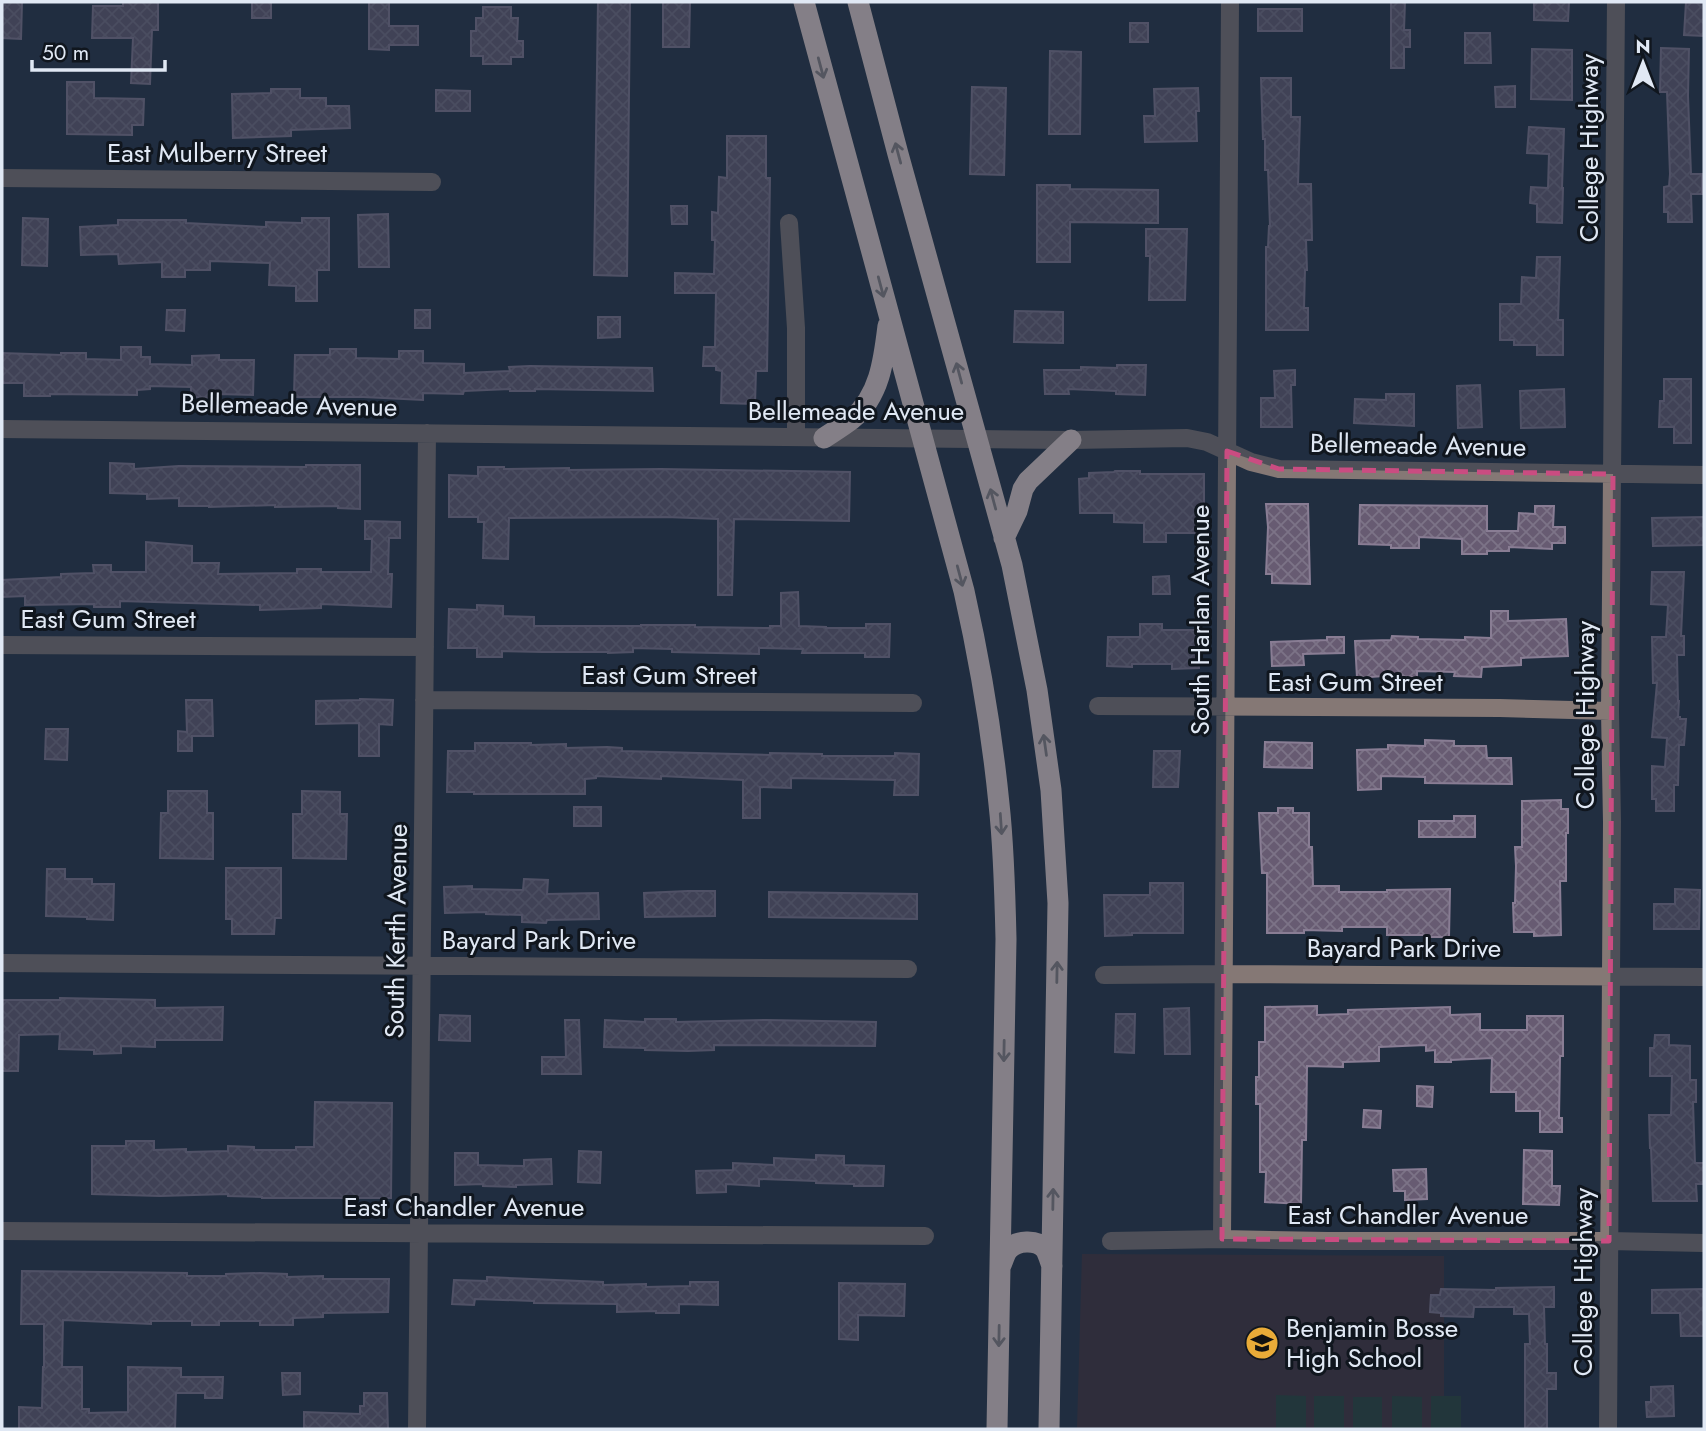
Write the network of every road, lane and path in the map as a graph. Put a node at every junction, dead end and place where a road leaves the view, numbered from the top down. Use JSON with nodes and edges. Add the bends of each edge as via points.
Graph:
{"nodes":[{"id":1,"x":804,"y":2,"type":"edge"},
{"id":2,"x":1230,"y":2,"type":"edge"},
{"id":3,"x":1616,"y":2,"type":"edge"},
{"id":4,"x":861,"y":7,"type":"edge"},
{"id":5,"x":2,"y":178,"type":"edge"},
{"id":6,"x":432,"y":181,"type":"dead end"},
{"id":7,"x":789,"y":223,"type":"dead end"},
{"id":8,"x":890,"y":317,"type":"junction"},
{"id":9,"x":2,"y":429,"type":"edge"},
{"id":10,"x":427,"y":433,"type":"junction"},
{"id":11,"x":796,"y":437,"type":"junction"},
{"id":12,"x":824,"y":438,"type":"junction"},
{"id":13,"x":923,"y":439,"type":"junction"},
{"id":14,"x":976,"y":439,"type":"junction"},
{"id":15,"x":1071,"y":440,"type":"junction"},
{"id":16,"x":1227,"y":451,"type":"junction"},
{"id":17,"x":1613,"y":474,"type":"junction"},
{"id":18,"x":1704,"y":475,"type":"edge"},
{"id":19,"x":1004,"y":538,"type":"junction"},
{"id":20,"x":2,"y":645,"type":"edge"},
{"id":21,"x":425,"y":647,"type":"junction"},
{"id":22,"x":424,"y":700,"type":"junction"},
{"id":23,"x":913,"y":703,"type":"dead end"},
{"id":24,"x":1098,"y":706,"type":"dead end"},
{"id":25,"x":1226,"y":707,"type":"junction"},
{"id":26,"x":1610,"y":711,"type":"junction"},
{"id":27,"x":2,"y":963,"type":"edge"},
{"id":28,"x":422,"y":966,"type":"junction"},
{"id":29,"x":908,"y":969,"type":"dead end"},
{"id":30,"x":1223,"y":974,"type":"junction"},
{"id":31,"x":1104,"y":975,"type":"dead end"},
{"id":32,"x":1609,"y":976,"type":"junction"},
{"id":33,"x":1704,"y":977,"type":"edge"},
{"id":34,"x":2,"y":1231,"type":"edge"},
{"id":35,"x":419,"y":1233,"type":"junction"},
{"id":36,"x":925,"y":1236,"type":"dead end"},
{"id":37,"x":1222,"y":1239,"type":"junction"},
{"id":38,"x":1111,"y":1241,"type":"dead end"},
{"id":39,"x":1609,"y":1241,"type":"junction"},
{"id":40,"x":1704,"y":1243,"type":"edge"},
{"id":41,"x":1000,"y":1267,"type":"junction"},
{"id":42,"x":1052,"y":1268,"type":"junction"},
{"id":43,"x":417,"y":1429,"type":"edge"},
{"id":44,"x":997,"y":1429,"type":"edge"},
{"id":45,"x":1049,"y":1429,"type":"edge"},
{"id":46,"x":1608,"y":1429,"type":"edge"}],
"edges":[{"from":1,"to":8,"type":"highway","one_way":true},
{"from":2,"to":16,"type":"street","name":"South Harlan Avenue"},
{"from":3,"to":17,"type":"street","name":"College Highway"},
{"from":14,"to":4,"type":"highway","one_way":true},
{"from":5,"to":6,"type":"street","name":"East Mulberry Street"},
{"from":7,"to":11,"type":"street","via":[[796,328]]},
{"from":8,"to":12,"type":"highway","via":[[874,389],[853,418]]},
{"from":8,"to":13,"type":"highway"},
{"from":9,"to":10,"type":"street","name":"Bellemeade Avenue"},
{"from":10,"to":11,"type":"street","name":"Bellemeade Avenue"},
{"from":10,"to":21,"type":"street","name":"South Kerth Avenue"},
{"from":11,"to":12,"type":"street","name":"Bellemeade Avenue"},
{"from":12,"to":13,"type":"street","name":"Bellemeade Avenue"},
{"from":13,"to":14,"type":"street","name":"Bellemeade Avenue"},
{"from":13,"to":41,"type":"highway","one_way":true,"via":[[974,635],[999,804],[1006,939]]},
{"from":14,"to":15,"type":"street","name":"Bellemeade Avenue"},
{"from":19,"to":14,"type":"highway","one_way":true},
{"from":15,"to":16,"type":"street","name":"Bellemeade Avenue","via":[[1187,438]]},
{"from":15,"to":19,"type":"highway","via":[[1028,481]]},
{"from":16,"to":17,"type":"street","name":"Bellemeade Avenue","via":[[1279,469]]},
{"from":16,"to":25,"type":"street","name":"South Harlan Avenue"},
{"from":17,"to":18,"type":"street","name":"Bellemeade Avenue"},
{"from":17,"to":26,"type":"street","name":"College Highway"},
{"from":42,"to":19,"type":"highway","one_way":true,"via":[[1057,869],[1037,690]]},
{"from":20,"to":21,"type":"street","name":"East Gum Street"},
{"from":21,"to":22,"type":"street","name":"South Kerth Avenue"},
{"from":22,"to":23,"type":"street","name":"East Gum Street"},
{"from":22,"to":28,"type":"street","name":"South Kerth Avenue"},
{"from":24,"to":25,"type":"street","name":"East Gum Street"},
{"from":25,"to":26,"type":"street","name":"East Gum Street"},
{"from":25,"to":30,"type":"street","name":"South Harlan Avenue"},
{"from":26,"to":32,"type":"street","name":"College Highway"},
{"from":27,"to":28,"type":"street","name":"Bayard Park Drive"},
{"from":28,"to":29,"type":"street","name":"Bayard Park Drive"},
{"from":28,"to":35,"type":"street","name":"South Kerth Avenue"},
{"from":30,"to":31,"type":"street","name":"Bayard Park Drive"},
{"from":30,"to":32,"type":"street","name":"Bayard Park Drive"},
{"from":30,"to":37,"type":"street","name":"South Harlan Avenue"},
{"from":32,"to":33,"type":"street","name":"Bayard Park Drive"},
{"from":32,"to":39,"type":"street","name":"College Highway"},
{"from":34,"to":35,"type":"street","name":"East Chandler Avenue"},
{"from":35,"to":36,"type":"street","name":"East Chandler Avenue"},
{"from":35,"to":43,"type":"street","name":"South Kerth Avenue"},
{"from":37,"to":38,"type":"street","name":"East Chandler Avenue"},
{"from":37,"to":39,"type":"street","name":"East Chandler Avenue"},
{"from":39,"to":40,"type":"street","name":"East Chandler Avenue"},
{"from":39,"to":46,"type":"street","name":"College Highway"},
{"from":41,"to":42,"type":"highway","via":[[1007,1250],[1027,1242],[1046,1249]]},
{"from":41,"to":44,"type":"highway","one_way":true},
{"from":42,"to":45,"type":"highway"}]}
